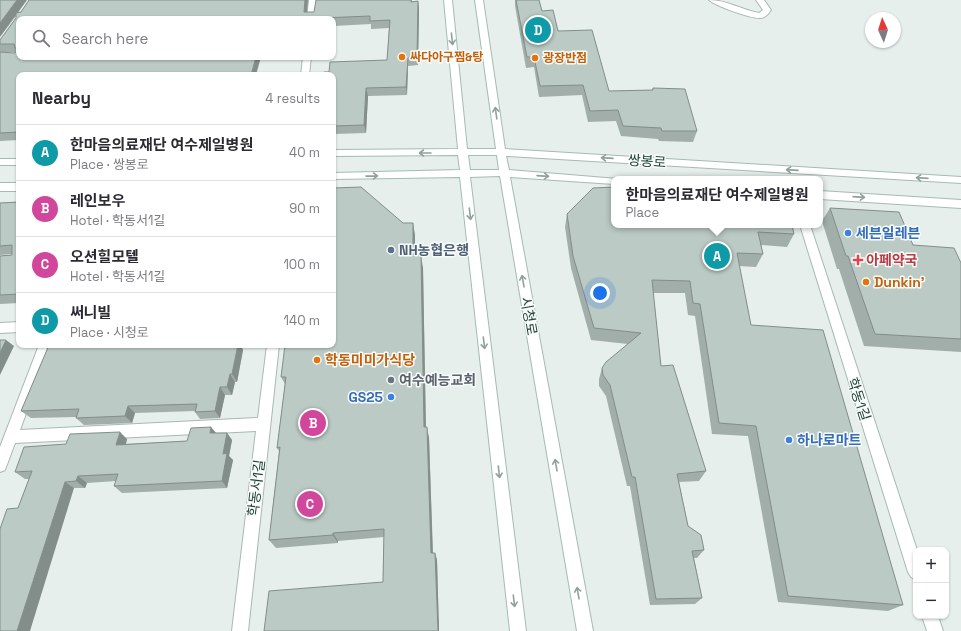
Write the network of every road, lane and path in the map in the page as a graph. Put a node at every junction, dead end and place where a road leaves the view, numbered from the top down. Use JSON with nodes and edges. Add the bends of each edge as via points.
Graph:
{"nodes":[{"id":1,"x":313,"y":0,"type":"edge"},
{"id":2,"x":448,"y":0,"type":"edge"},
{"id":3,"x":479,"y":0,"type":"edge"},
{"id":4,"x":713,"y":0,"type":"edge"},
{"id":5,"x":760,"y":0,"type":"edge"},
{"id":6,"x":311,"y":16,"type":"edge"},
{"id":7,"x":307,"y":60,"type":"edge"},
{"id":8,"x":305,"y":72,"type":"edge"},
{"id":9,"x":501,"y":152,"type":"junction"},
{"id":10,"x":336,"y":153,"type":"edge"},
{"id":11,"x":464,"y":153,"type":"junction"},
{"id":12,"x":0,"y":162,"type":"edge"},
{"id":13,"x":16,"y":162,"type":"edge"},
{"id":14,"x":504,"y":174,"type":"junction"},
{"id":15,"x":465,"y":175,"type":"junction"},
{"id":16,"x":336,"y":176,"type":"edge"},
{"id":17,"x":961,"y":180,"type":"edge"},
{"id":18,"x":611,"y":181,"type":"edge"},
{"id":19,"x":0,"y":187,"type":"edge"},
{"id":20,"x":16,"y":187,"type":"edge"},
{"id":21,"x":823,"y":195,"type":"edge"},
{"id":22,"x":961,"y":204,"type":"edge"},
{"id":23,"x":805,"y":228,"type":"edge"},
{"id":24,"x":16,"y":327,"type":"edge"},
{"id":25,"x":0,"y":328,"type":"edge"},
{"id":26,"x":44,"y":348,"type":"edge"},
{"id":27,"x":273,"y":348,"type":"edge"},
{"id":28,"x":264,"y":424,"type":"junction"},
{"id":29,"x":11,"y":438,"type":"junction"},
{"id":30,"x":0,"y":465,"type":"edge"},
{"id":31,"x":913,"y":563,"type":"edge"},
{"id":32,"x":931,"y":619,"type":"edge"},
{"id":33,"x":240,"y":631,"type":"edge"},
{"id":34,"x":518,"y":631,"type":"edge"},
{"id":35,"x":585,"y":631,"type":"edge"},
{"id":36,"x":935,"y":631,"type":"edge"}],
"edges":[{"from":1,"to":6,"type":"street"},
{"from":2,"to":11,"type":"street","one_way":true},
{"from":9,"to":3,"type":"street","name":"시청로","one_way":true},
{"from":4,"to":5,"type":"street","via":[[748,14],[761,16],[766,10]]},
{"from":7,"to":8,"type":"street"},
{"from":9,"to":11,"type":"street","name":"쌍봉로"},
{"from":9,"to":14,"type":"street","name":"시청로"},
{"from":17,"to":9,"type":"street","name":"쌍봉로","one_way":true},
{"from":11,"to":10,"type":"street","name":"쌍봉로","one_way":true},
{"from":11,"to":15,"type":"street"},
{"from":12,"to":13,"type":"street"},
{"from":14,"to":15,"type":"street","name":"쌍봉로"},
{"from":14,"to":18,"type":"street","name":"쌍봉로","one_way":true},
{"from":35,"to":14,"type":"street","name":"시청로","one_way":true},
{"from":16,"to":15,"type":"street","name":"쌍봉로","one_way":true},
{"from":15,"to":34,"type":"street","one_way":true},
{"from":19,"to":20,"type":"street"},
{"from":21,"to":22,"type":"street","one_way":true},
{"from":23,"to":31,"type":"street","name":"학동1길"},
{"from":24,"to":25,"type":"street"},
{"from":26,"to":29,"type":"street"},
{"from":27,"to":28,"type":"street","name":"학동서1길"},
{"from":28,"to":29,"type":"street"},
{"from":28,"to":33,"type":"street","name":"학동서1길"},
{"from":29,"to":30,"type":"street"},
{"from":32,"to":36,"type":"street"}]}
